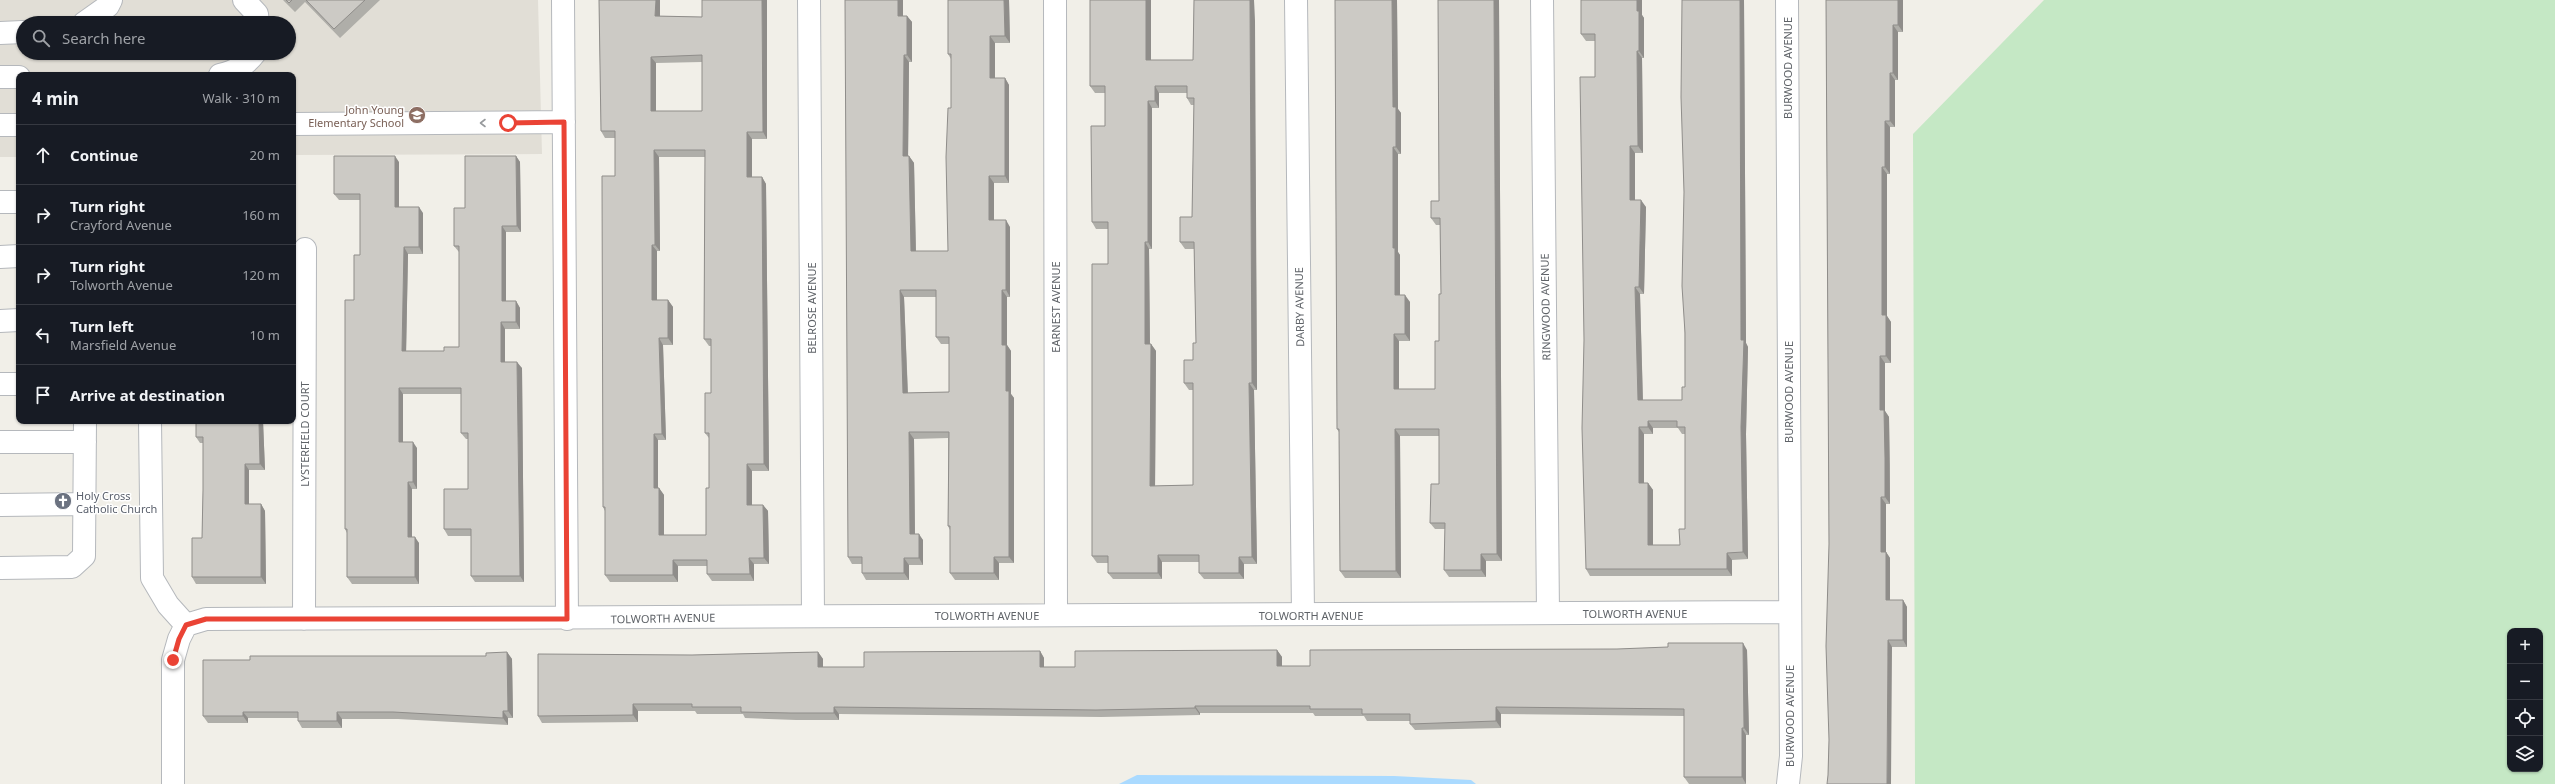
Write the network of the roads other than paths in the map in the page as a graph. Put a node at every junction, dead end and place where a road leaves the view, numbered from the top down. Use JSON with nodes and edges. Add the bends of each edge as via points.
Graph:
{"nodes":[{"id":1,"x":111,"y":0,"type":"edge"},
{"id":2,"x":244,"y":0,"type":"edge"},
{"id":3,"x":563,"y":0,"type":"edge"},
{"id":4,"x":809,"y":0,"type":"edge"},
{"id":5,"x":1055,"y":0,"type":"edge"},
{"id":6,"x":1296,"y":0,"type":"edge"},
{"id":7,"x":1542,"y":0,"type":"edge"},
{"id":8,"x":1787,"y":0,"type":"edge"},
{"id":9,"x":94,"y":16,"type":"edge"},
{"id":10,"x":257,"y":16,"type":"edge"},
{"id":11,"x":16,"y":32,"type":"edge"},
{"id":12,"x":0,"y":33,"type":"edge"},
{"id":13,"x":250,"y":60,"type":"edge"},
{"id":14,"x":232,"y":72,"type":"edge"},
{"id":15,"x":0,"y":77,"type":"edge"},
{"id":16,"x":16,"y":77,"type":"edge"},
{"id":17,"x":564,"y":122,"type":"junction"},
{"id":18,"x":296,"y":124,"type":"edge"},
{"id":19,"x":0,"y":125,"type":"edge"},
{"id":20,"x":16,"y":125,"type":"edge"},
{"id":21,"x":0,"y":202,"type":"edge"},
{"id":22,"x":16,"y":202,"type":"edge"},
{"id":23,"x":305,"y":249,"type":"dead end"},
{"id":24,"x":16,"y":256,"type":"edge"},
{"id":25,"x":0,"y":257,"type":"edge"},
{"id":26,"x":16,"y":320,"type":"edge"},
{"id":27,"x":0,"y":321,"type":"edge"},
{"id":28,"x":0,"y":384,"type":"edge"},
{"id":29,"x":16,"y":384,"type":"edge"},
{"id":30,"x":85,"y":424,"type":"edge"},
{"id":31,"x":150,"y":424,"type":"edge"},
{"id":32,"x":0,"y":442,"type":"edge"},
{"id":33,"x":85,"y":442,"type":"junction"},
{"id":34,"x":84,"y":504,"type":"junction"},
{"id":35,"x":0,"y":505,"type":"edge"},
{"id":36,"x":0,"y":568,"type":"edge"},
{"id":37,"x":1789,"y":612,"type":"junction"},
{"id":38,"x":1548,"y":613,"type":"junction"},
{"id":39,"x":1303,"y":614,"type":"junction"},
{"id":40,"x":1056,"y":615,"type":"junction"},
{"id":41,"x":813,"y":616,"type":"junction"},
{"id":42,"x":304,"y":619,"type":"junction"},
{"id":43,"x":567,"y":619,"type":"junction"},
{"id":44,"x":186,"y":625,"type":"junction"},
{"id":45,"x":173,"y":784,"type":"edge"},
{"id":46,"x":1788,"y":784,"type":"edge"}],
"edges":[{"from":1,"to":9,"type":"street","via":[[108,6]]},
{"from":2,"to":10,"type":"street"},
{"from":3,"to":17,"type":"street"},
{"from":4,"to":41,"type":"street","name":"BELROSE AVENUE"},
{"from":5,"to":40,"type":"street","name":"EARNEST AVENUE"},
{"from":6,"to":39,"type":"street","name":"DARBY AVENUE"},
{"from":7,"to":38,"type":"street","name":"RINGWOOD AVENUE"},
{"from":8,"to":37,"type":"street","name":"BURWOOD AVENUE"},
{"from":11,"to":12,"type":"street"},
{"from":13,"to":14,"type":"street"},
{"from":15,"to":16,"type":"street"},
{"from":17,"to":18,"type":"street","one_way":true},
{"from":17,"to":43,"type":"street"},
{"from":19,"to":20,"type":"street"},
{"from":21,"to":22,"type":"street"},
{"from":23,"to":42,"type":"street","name":"LYSTERFIELD COURT"},
{"from":24,"to":25,"type":"street"},
{"from":26,"to":27,"type":"street"},
{"from":28,"to":29,"type":"street"},
{"from":30,"to":33,"type":"street"},
{"from":31,"to":44,"type":"street","via":[[152,578],[168,605]]},
{"from":32,"to":33,"type":"street"},
{"from":33,"to":34,"type":"street"},
{"from":34,"to":35,"type":"street"},
{"from":34,"to":36,"type":"street","via":[[84,556],[72,567]]},
{"from":37,"to":38,"type":"street","name":"TOLWORTH AVENUE"},
{"from":37,"to":46,"type":"street","name":"BURWOOD AVENUE","via":[[1791,756]]},
{"from":38,"to":39,"type":"street","name":"TOLWORTH AVENUE"},
{"from":39,"to":40,"type":"street","name":"TOLWORTH AVENUE"},
{"from":40,"to":41,"type":"street","name":"TOLWORTH AVENUE"},
{"from":41,"to":43,"type":"street","name":"TOLWORTH AVENUE"},
{"from":42,"to":43,"type":"street","name":"TOLWORTH AVENUE"},
{"from":42,"to":44,"type":"street","name":"TOLWORTH AVENUE","via":[[206,619]]},
{"from":44,"to":45,"type":"street","via":[[173,660]]}]}
